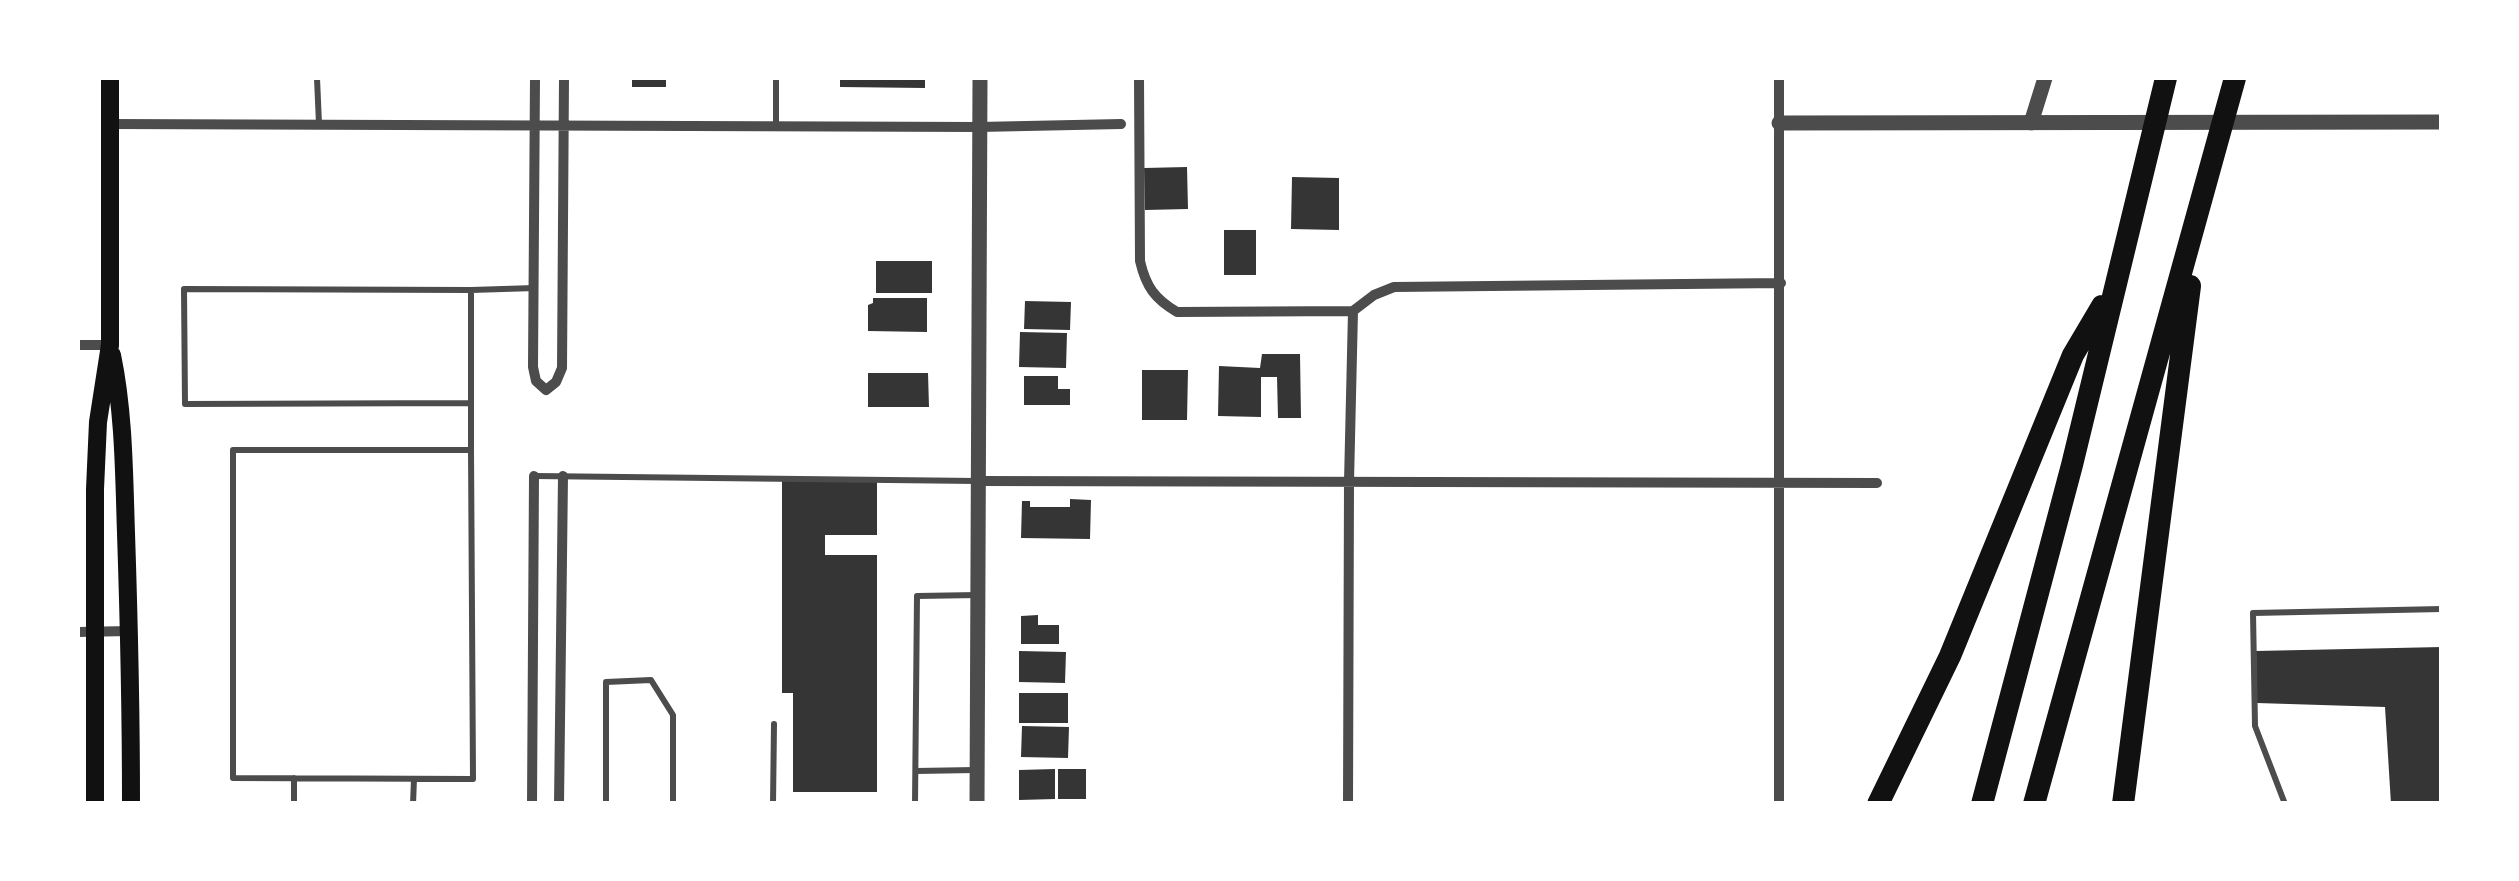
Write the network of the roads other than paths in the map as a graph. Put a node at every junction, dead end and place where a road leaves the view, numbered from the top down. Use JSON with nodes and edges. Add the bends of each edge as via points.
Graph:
{"nodes":[{"id":1,"x":110,"y":78,"type":"edge"},
{"id":2,"x":316,"y":78,"type":"edge"},
{"id":3,"x":535,"y":78,"type":"edge"},
{"id":4,"x":564,"y":78,"type":"edge"},
{"id":5,"x":776,"y":78,"type":"edge"},
{"id":6,"x":980,"y":78,"type":"edge"},
{"id":7,"x":1140,"y":78,"type":"edge"},
{"id":8,"x":1779,"y":78,"type":"edge"},
{"id":9,"x":2045,"y":78,"type":"edge"},
{"id":10,"x":2166,"y":78,"type":"edge"},
{"id":11,"x":2234,"y":78,"type":"edge"},
{"id":12,"x":2031,"y":122,"type":"junction"},
{"id":13,"x":2442,"y":122,"type":"edge"},
{"id":14,"x":1779,"y":123,"type":"junction"},
{"id":15,"x":110,"y":124,"type":"junction"},
{"id":16,"x":319,"y":124,"type":"junction"},
{"id":17,"x":1121,"y":124,"type":"dead end"},
{"id":18,"x":535,"y":125,"type":"junction"},
{"id":19,"x":564,"y":125,"type":"junction"},
{"id":20,"x":776,"y":126,"type":"junction"},
{"id":21,"x":980,"y":127,"type":"junction"},
{"id":22,"x":2201,"y":203,"type":"junction"},
{"id":23,"x":1781,"y":284,"type":"junction"},
{"id":24,"x":2114,"y":286,"type":"junction"},
{"id":25,"x":535,"y":288,"type":"junction"},
{"id":26,"x":472,"y":290,"type":"junction"},
{"id":27,"x":1354,"y":311,"type":"junction"},
{"id":28,"x":78,"y":345,"type":"edge"},
{"id":29,"x":110,"y":345,"type":"junction"},
{"id":30,"x":472,"y":403,"type":"junction"},
{"id":31,"x":472,"y":450,"type":"junction"},
{"id":32,"x":534,"y":476,"type":"joint"},
{"id":33,"x":563,"y":476,"type":"junction"},
{"id":34,"x":978,"y":481,"type":"junction"},
{"id":35,"x":1349,"y":482,"type":"junction"},
{"id":36,"x":1877,"y":483,"type":"dead end"},
{"id":37,"x":1781,"y":485,"type":"junction"},
{"id":38,"x":978,"y":596,"type":"junction"},
{"id":39,"x":2442,"y":609,"type":"edge"},
{"id":40,"x":86,"y":632,"type":"edge"},
{"id":41,"x":130,"y":632,"type":"junction"},
{"id":42,"x":774,"y":724,"type":"dead end"},
{"id":43,"x":916,"y":770,"type":"junction"},
{"id":44,"x":978,"y":770,"type":"junction"},
{"id":45,"x":294,"y":778,"type":"junction"},
{"id":46,"x":414,"y":779,"type":"junction"},
{"id":47,"x":94,"y":804,"type":"edge"},
{"id":48,"x":132,"y":804,"type":"edge"},
{"id":49,"x":294,"y":804,"type":"edge"},
{"id":50,"x":413,"y":804,"type":"edge"},
{"id":51,"x":532,"y":804,"type":"edge"},
{"id":52,"x":558,"y":804,"type":"edge"},
{"id":53,"x":606,"y":804,"type":"edge"},
{"id":54,"x":673,"y":804,"type":"edge"},
{"id":55,"x":773,"y":804,"type":"edge"},
{"id":56,"x":915,"y":804,"type":"edge"},
{"id":57,"x":977,"y":804,"type":"edge"},
{"id":58,"x":1348,"y":804,"type":"edge"},
{"id":59,"x":1779,"y":804,"type":"edge"},
{"id":60,"x":1878,"y":804,"type":"edge"},
{"id":61,"x":1982,"y":804,"type":"edge"},
{"id":62,"x":2034,"y":804,"type":"edge"},
{"id":63,"x":2123,"y":804,"type":"edge"},
{"id":64,"x":2286,"y":804,"type":"edge"}],
"edges":[{"from":1,"to":15,"type":"main road"},
{"from":2,"to":16,"type":"lane"},
{"from":3,"to":18,"type":"street"},
{"from":4,"to":19,"type":"street"},
{"from":5,"to":20,"type":"lane"},
{"from":6,"to":21,"type":"street"},
{"from":7,"to":27,"type":"street","via":[[1140,261],[1158,300],[1177,312]]},
{"from":8,"to":14,"type":"street"},
{"from":9,"to":12,"type":"street"},
{"from":10,"to":24,"type":"highway"},
{"from":11,"to":22,"type":"highway"},
{"from":12,"to":13,"type":"street"},
{"from":12,"to":14,"type":"street"},
{"from":14,"to":23,"type":"street"},
{"from":15,"to":16,"type":"street"},
{"from":15,"to":29,"type":"main road"},
{"from":16,"to":18,"type":"street"},
{"from":17,"to":21,"type":"street"},
{"from":18,"to":19,"type":"street"},
{"from":18,"to":25,"type":"street"},
{"from":19,"to":20,"type":"street"},
{"from":19,"to":25,"type":"street","via":[[562,368],[546,390],[533,367]]},
{"from":20,"to":21,"type":"street"},
{"from":21,"to":34,"type":"street"},
{"from":22,"to":62,"type":"highway"},
{"from":22,"to":63,"type":"highway"},
{"from":23,"to":27,"type":"street","via":[[1394,287]]},
{"from":23,"to":37,"type":"street"},
{"from":24,"to":60,"type":"highway","via":[[2073,355],[1956,640]]},
{"from":24,"to":61,"type":"highway"},
{"from":25,"to":26,"type":"lane"},
{"from":26,"to":30,"type":"lane"},
{"from":26,"to":30,"type":"lane","via":[[184,289],[185,404]]},
{"from":27,"to":35,"type":"street"},
{"from":28,"to":29,"type":"street"},
{"from":29,"to":40,"type":"main road","via":[[98,422]]},
{"from":29,"to":41,"type":"main road","via":[[124,471]]},
{"from":30,"to":31,"type":"lane"},
{"from":31,"to":45,"type":"lane","via":[[233,450],[234,778]]},
{"from":31,"to":46,"type":"lane","via":[[473,779]]},
{"from":32,"to":33,"type":"lane"},
{"from":32,"to":51,"type":"street"},
{"from":33,"to":34,"type":"lane"},
{"from":33,"to":52,"type":"street"},
{"from":34,"to":35,"type":"street"},
{"from":34,"to":38,"type":"street"},
{"from":35,"to":37,"type":"street"},
{"from":35,"to":58,"type":"street"},
{"from":36,"to":37,"type":"street"},
{"from":37,"to":59,"type":"street"},
{"from":38,"to":43,"type":"lane","via":[[917,596]]},
{"from":38,"to":44,"type":"street"},
{"from":39,"to":64,"type":"lane","via":[[2253,613],[2255,726]]},
{"from":40,"to":41,"type":"street"},
{"from":40,"to":47,"type":"main road"},
{"from":41,"to":48,"type":"main road"},
{"from":42,"to":55,"type":"lane"},
{"from":43,"to":44,"type":"lane"},
{"from":43,"to":56,"type":"lane"},
{"from":44,"to":57,"type":"street"},
{"from":45,"to":46,"type":"lane"},
{"from":45,"to":49,"type":"lane"},
{"from":46,"to":50,"type":"lane"},
{"from":53,"to":54,"type":"lane","via":[[606,682],[651,680],[673,716]]}]}
